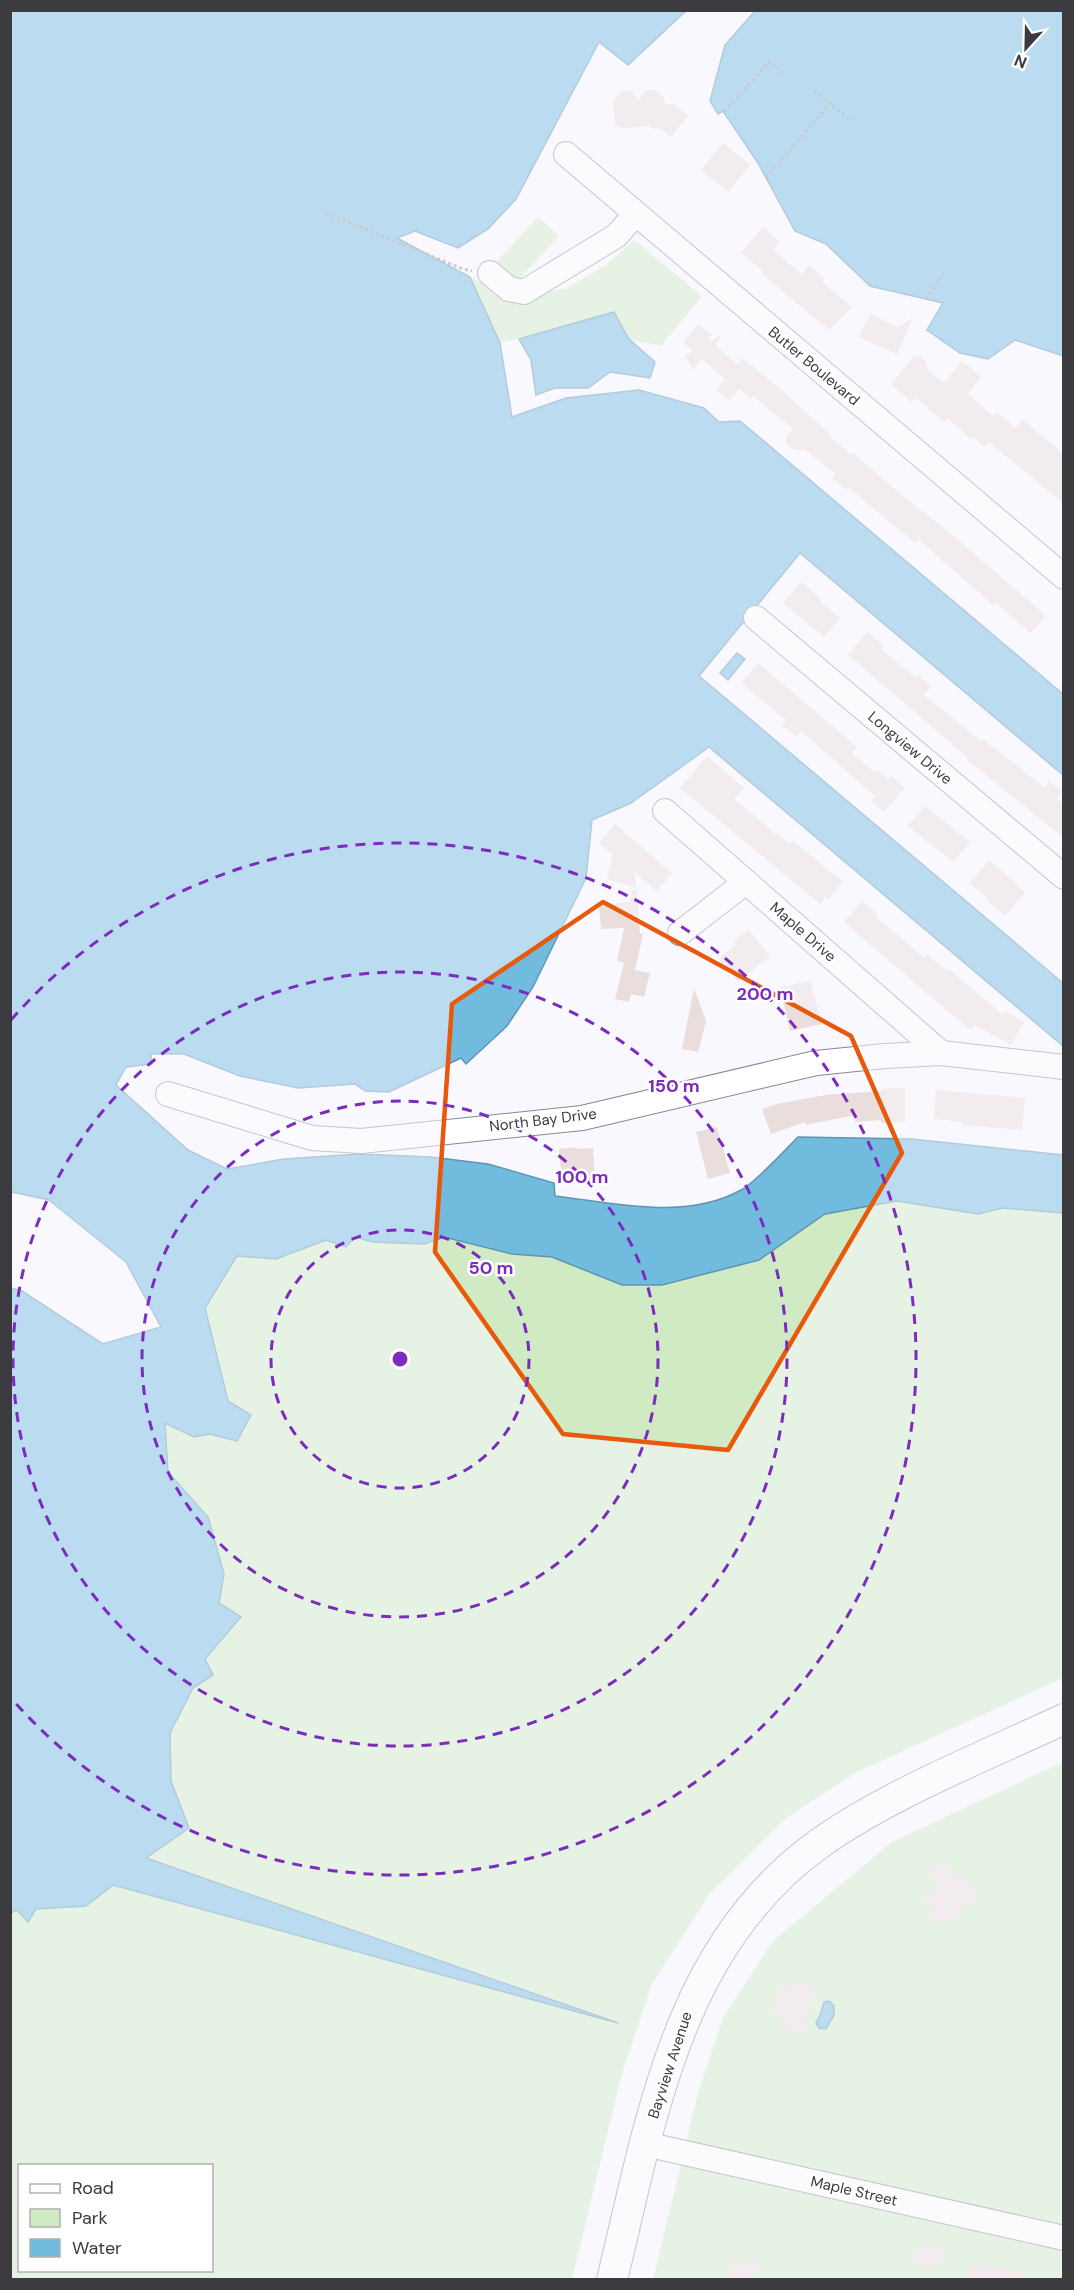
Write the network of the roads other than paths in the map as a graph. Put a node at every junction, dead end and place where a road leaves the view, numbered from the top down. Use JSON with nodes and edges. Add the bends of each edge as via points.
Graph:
{"nodes":[{"id":1,"x":566,"y":154,"type":"dead end"},
{"id":2,"x":635,"y":215,"type":"junction"},
{"id":3,"x":490,"y":273,"type":"dead end"},
{"id":4,"x":1064,"y":577,"type":"edge"},
{"id":5,"x":756,"y":618,"type":"dead end"},
{"id":6,"x":665,"y":811,"type":"dead end"},
{"id":7,"x":1064,"y":877,"type":"edge"},
{"id":8,"x":746,"y":882,"type":"junction"},
{"id":9,"x":680,"y":933,"type":"dead end"},
{"id":10,"x":941,"y":1053,"type":"junction"},
{"id":11,"x":1064,"y":1067,"type":"edge"},
{"id":12,"x":168,"y":1094,"type":"dead end"},
{"id":13,"x":1064,"y":1719,"type":"edge"},
{"id":14,"x":645,"y":2144,"type":"junction"},
{"id":15,"x":1064,"y":2238,"type":"edge"},
{"id":16,"x":612,"y":2280,"type":"edge"}],
"edges":[{"from":1,"to":2,"type":"street","name":"Butler Boulevard"},
{"from":2,"to":3,"type":"street","via":[[616,236],[524,292],[509,289]]},
{"from":2,"to":4,"type":"street","name":"Butler Boulevard"},
{"from":5,"to":7,"type":"street","name":"Longview Drive"},
{"from":6,"to":8,"type":"street","name":"Maple Drive"},
{"from":8,"to":9,"type":"street"},
{"from":8,"to":10,"type":"street","name":"Maple Drive"},
{"from":10,"to":11,"type":"street","name":"North Bay Drive"},
{"from":10,"to":12,"type":"street","name":"North Bay Drive","via":[[816,1064],[582,1118],[361,1140],[312,1138]]},
{"from":13,"to":14,"type":"main road","name":"Bayview Avenue","via":[[864,1816],[820,1843],[773,1883],[730,1935],[697,1989],[679,2030]]},
{"from":14,"to":15,"type":"street","name":"Maple Street"},
{"from":14,"to":16,"type":"main road","name":"Bayview Avenue"}]}
